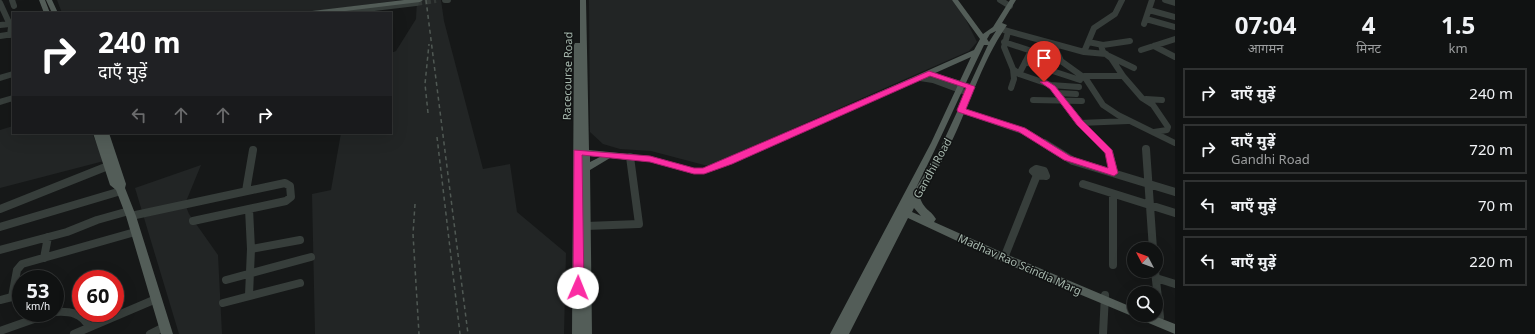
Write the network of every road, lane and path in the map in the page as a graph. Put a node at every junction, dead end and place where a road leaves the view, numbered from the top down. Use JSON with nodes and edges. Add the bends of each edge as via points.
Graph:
{"nodes":[{"id":1,"x":12,"y":0,"type":"edge"},
{"id":2,"x":42,"y":0,"type":"edge"},
{"id":3,"x":49,"y":0,"type":"edge"},
{"id":4,"x":578,"y":0,"type":"edge"},
{"id":5,"x":583,"y":0,"type":"edge"},
{"id":6,"x":955,"y":0,"type":"edge"},
{"id":7,"x":960,"y":0,"type":"edge"},
{"id":8,"x":1000,"y":0,"type":"edge"},
{"id":9,"x":1017,"y":0,"type":"edge"},
{"id":10,"x":1122,"y":0,"type":"edge"},
{"id":11,"x":1152,"y":0,"type":"edge"},
{"id":12,"x":1165,"y":0,"type":"edge"},
{"id":13,"x":418,"y":1,"type":"edge"},
{"id":14,"x":0,"y":2,"type":"edge"},
{"id":15,"x":1011,"y":3,"type":"edge"},
{"id":16,"x":1175,"y":3,"type":"edge"},
{"id":17,"x":14,"y":6,"type":"dead end"},
{"id":18,"x":1149,"y":10,"type":"junction"},
{"id":19,"x":47,"y":12,"type":"edge"},
{"id":20,"x":54,"y":12,"type":"edge"},
{"id":21,"x":321,"y":12,"type":"edge"},
{"id":22,"x":339,"y":12,"type":"edge"},
{"id":23,"x":1175,"y":16,"type":"edge"},
{"id":24,"x":10,"y":24,"type":"junction"},
{"id":25,"x":0,"y":25,"type":"edge"},
{"id":26,"x":1175,"y":27,"type":"edge"},
{"id":27,"x":1005,"y":31,"type":"junction"},
{"id":28,"x":11,"y":35,"type":"edge"},
{"id":29,"x":0,"y":36,"type":"edge"},
{"id":30,"x":989,"y":38,"type":"junction"},
{"id":31,"x":1175,"y":38,"type":"edge"},
{"id":32,"x":1130,"y":41,"type":"dead end"},
{"id":33,"x":1004,"y":42,"type":"junction"},
{"id":34,"x":1088,"y":42,"type":"junction"},
{"id":35,"x":1168,"y":42,"type":"junction"},
{"id":36,"x":1054,"y":45,"type":"junction"},
{"id":37,"x":1100,"y":45,"type":"junction"},
{"id":38,"x":1175,"y":45,"type":"edge"},
{"id":39,"x":1154,"y":46,"type":"junction"},
{"id":40,"x":1140,"y":50,"type":"dead end"},
{"id":41,"x":978,"y":51,"type":"junction"},
{"id":42,"x":1031,"y":51,"type":"junction"},
{"id":43,"x":1084,"y":52,"type":"junction"},
{"id":44,"x":1107,"y":55,"type":"junction"},
{"id":45,"x":1175,"y":57,"type":"edge"},
{"id":46,"x":1053,"y":58,"type":"dead end"},
{"id":47,"x":1025,"y":62,"type":"junction"},
{"id":48,"x":1134,"y":68,"type":"dead end"},
{"id":49,"x":1013,"y":70,"type":"junction"},
{"id":50,"x":12,"y":74,"type":"edge"},
{"id":51,"x":929,"y":74,"type":"junction"},
{"id":52,"x":1019,"y":74,"type":"junction"},
{"id":53,"x":1123,"y":76,"type":"junction"},
{"id":54,"x":0,"y":78,"type":"edge"},
{"id":55,"x":920,"y":78,"type":"junction"},
{"id":56,"x":1082,"y":78,"type":"junction"},
{"id":57,"x":1051,"y":85,"type":"junction"},
{"id":58,"x":960,"y":87,"type":"junction"},
{"id":59,"x":1079,"y":87,"type":"dead end"},
{"id":60,"x":1011,"y":88,"type":"dead end"},
{"id":61,"x":970,"y":90,"type":"junction"},
{"id":62,"x":1057,"y":94,"type":"junction"},
{"id":63,"x":1076,"y":94,"type":"dead end"},
{"id":64,"x":12,"y":98,"type":"edge"},
{"id":65,"x":1142,"y":98,"type":"junction"},
{"id":66,"x":1033,"y":100,"type":"dead end"},
{"id":67,"x":1162,"y":100,"type":"dead end"},
{"id":68,"x":1063,"y":101,"type":"junction"},
{"id":69,"x":1082,"y":101,"type":"dead end"},
{"id":70,"x":0,"y":102,"type":"edge"},
{"id":71,"x":961,"y":110,"type":"junction"},
{"id":72,"x":1131,"y":121,"type":"junction"},
{"id":73,"x":1080,"y":123,"type":"junction"},
{"id":74,"x":1154,"y":132,"type":"junction"},
{"id":75,"x":98,"y":134,"type":"edge"},
{"id":76,"x":105,"y":134,"type":"edge"},
{"id":77,"x":584,"y":139,"type":"junction"},
{"id":78,"x":1175,"y":143,"type":"edge"},
{"id":79,"x":1146,"y":149,"type":"dead end"},
{"id":80,"x":253,"y":150,"type":"dead end"},
{"id":81,"x":609,"y":156,"type":"junction"},
{"id":82,"x":630,"y":157,"type":"junction"},
{"id":83,"x":582,"y":158,"type":"junction"},
{"id":84,"x":112,"y":164,"type":"junction"},
{"id":85,"x":1114,"y":173,"type":"junction"},
{"id":86,"x":1037,"y":175,"type":"dead end"},
{"id":87,"x":1083,"y":184,"type":"dead end"},
{"id":88,"x":1148,"y":184,"type":"junction"},
{"id":89,"x":120,"y":190,"type":"junction"},
{"id":90,"x":246,"y":191,"type":"junction"},
{"id":91,"x":1175,"y":192,"type":"edge"},
{"id":92,"x":1114,"y":194,"type":"junction"},
{"id":93,"x":915,"y":198,"type":"junction"},
{"id":94,"x":1150,"y":205,"type":"junction"},
{"id":95,"x":0,"y":209,"type":"edge"},
{"id":96,"x":249,"y":209,"type":"junction"},
{"id":97,"x":904,"y":210,"type":"junction"},
{"id":98,"x":130,"y":213,"type":"junction"},
{"id":99,"x":1175,"y":213,"type":"edge"},
{"id":100,"x":931,"y":219,"type":"junction"},
{"id":101,"x":193,"y":221,"type":"dead end"},
{"id":102,"x":586,"y":226,"type":"junction"},
{"id":103,"x":0,"y":227,"type":"edge"},
{"id":104,"x":135,"y":232,"type":"junction"},
{"id":105,"x":48,"y":237,"type":"junction"},
{"id":106,"x":300,"y":240,"type":"dead end"},
{"id":107,"x":1153,"y":242,"type":"edge"},
{"id":108,"x":251,"y":249,"type":"junction"},
{"id":109,"x":0,"y":250,"type":"edge"},
{"id":110,"x":1005,"y":256,"type":"junction"},
{"id":111,"x":311,"y":257,"type":"dead end"},
{"id":112,"x":44,"y":258,"type":"junction"},
{"id":113,"x":1113,"y":265,"type":"dead end"},
{"id":114,"x":250,"y":274,"type":"junction"},
{"id":115,"x":1163,"y":278,"type":"edge"},
{"id":116,"x":226,"y":280,"type":"dead end"},
{"id":117,"x":300,"y":283,"type":"dead end"},
{"id":118,"x":1175,"y":284,"type":"edge"},
{"id":119,"x":249,"y":295,"type":"junction"},
{"id":120,"x":1105,"y":298,"type":"junction"},
{"id":121,"x":156,"y":299,"type":"junction"},
{"id":122,"x":7,"y":300,"type":"edge"},
{"id":123,"x":223,"y":303,"type":"dead end"},
{"id":124,"x":1127,"y":305,"type":"edge"},
{"id":125,"x":1127,"y":309,"type":"edge"},
{"id":126,"x":64,"y":313,"type":"edge"},
{"id":127,"x":1163,"y":318,"type":"edge"},
{"id":128,"x":26,"y":322,"type":"edge"},
{"id":129,"x":1158,"y":322,"type":"edge"},
{"id":130,"x":1175,"y":323,"type":"edge"},
{"id":131,"x":89,"y":327,"type":"junction"},
{"id":132,"x":1175,"y":329,"type":"edge"},
{"id":133,"x":166,"y":330,"type":"edge"},
{"id":134,"x":0,"y":331,"type":"edge"},
{"id":135,"x":74,"y":334,"type":"edge"},
{"id":136,"x":150,"y":334,"type":"edge"},
{"id":137,"x":578,"y":334,"type":"edge"},
{"id":138,"x":586,"y":334,"type":"edge"},
{"id":139,"x":836,"y":334,"type":"edge"},
{"id":140,"x":843,"y":334,"type":"edge"},
{"id":141,"x":1103,"y":334,"type":"edge"}],
"edges":[{"from":1,"to":17,"type":"street"},
{"from":2,"to":19,"type":"main road"},
{"from":3,"to":20,"type":"main road"},
{"from":4,"to":83,"type":"main road","name":"Racecourse Road"},
{"from":5,"to":77,"type":"main road","name":"Racecourse Road"},
{"from":6,"to":30,"type":"main road","via":[[977,29]]},
{"from":7,"to":30,"type":"main road"},
{"from":8,"to":15,"type":"street"},
{"from":9,"to":27,"type":"main road","name":"Gandhi Road"},
{"from":10,"to":34,"type":"street","via":[[1114,14],[1094,28]]},
{"from":11,"to":18,"type":"street"},
{"from":12,"to":16,"type":"street"},
{"from":13,"to":21,"type":"main road"},
{"from":13,"to":22,"type":"street"},
{"from":14,"to":24,"type":"street"},
{"from":15,"to":30,"type":"main road","name":"Gandhi Road"},
{"from":18,"to":23,"type":"street"},
{"from":18,"to":26,"type":"street","via":[[1145,22]]},
{"from":24,"to":25,"type":"street"},
{"from":24,"to":28,"type":"street"},
{"from":27,"to":30,"type":"main road","name":"Gandhi Road"},
{"from":27,"to":33,"type":"street"},
{"from":27,"to":36,"type":"street"},
{"from":28,"to":29,"type":"street"},
{"from":30,"to":41,"type":"main road"},
{"from":30,"to":61,"type":"main road","name":"Gandhi Road"},
{"from":31,"to":35,"type":"street"},
{"from":32,"to":37,"type":"street"},
{"from":33,"to":42,"type":"street"},
{"from":33,"to":49,"type":"street","via":[[1005,54]]},
{"from":34,"to":37,"type":"street"},
{"from":34,"to":43,"type":"street"},
{"from":35,"to":38,"type":"street"},
{"from":35,"to":39,"type":"street"},
{"from":36,"to":43,"type":"street"},
{"from":36,"to":56,"type":"street","via":[[1061,61]]},
{"from":37,"to":44,"type":"street"},
{"from":39,"to":40,"type":"street"},
{"from":39,"to":45,"type":"street"},
{"from":41,"to":51,"type":"main road"},
{"from":41,"to":58,"type":"main road"},
{"from":42,"to":46,"type":"street"},
{"from":42,"to":47,"type":"street"},
{"from":43,"to":44,"type":"street"},
{"from":44,"to":48,"type":"street"},
{"from":44,"to":53,"type":"street"},
{"from":47,"to":52,"type":"street"},
{"from":47,"to":56,"type":"street"},
{"from":49,"to":52,"type":"street"},
{"from":49,"to":60,"type":"street"},
{"from":50,"to":54,"type":"street"},
{"from":51,"to":55,"type":"main road"},
{"from":51,"to":58,"type":"street"},
{"from":52,"to":57,"type":"street"},
{"from":53,"to":56,"type":"street"},
{"from":53,"to":65,"type":"street"},
{"from":55,"to":58,"type":"street"},
{"from":55,"to":82,"type":"main road","via":[[704,171]]},
{"from":56,"to":72,"type":"street","via":[[1103,105]]},
{"from":57,"to":59,"type":"street"},
{"from":57,"to":62,"type":"street"},
{"from":58,"to":61,"type":"street"},
{"from":58,"to":97,"type":"main road"},
{"from":61,"to":71,"type":"main road","name":"Gandhi Road"},
{"from":62,"to":63,"type":"street"},
{"from":62,"to":68,"type":"street"},
{"from":64,"to":70,"type":"street"},
{"from":65,"to":67,"type":"street"},
{"from":65,"to":74,"type":"street","via":[[1153,105],[1168,127],[1166,130]]},
{"from":66,"to":68,"type":"street"},
{"from":68,"to":69,"type":"street"},
{"from":68,"to":73,"type":"street"},
{"from":71,"to":85,"type":"street","via":[[1022,130],[1067,158]]},
{"from":71,"to":93,"type":"main road","name":"Gandhi Road","via":[[942,153]]},
{"from":72,"to":73,"type":"street"},
{"from":72,"to":74,"type":"street"},
{"from":73,"to":85,"type":"street","via":[[1109,152]]},
{"from":74,"to":78,"type":"street"},
{"from":75,"to":84,"type":"main road"},
{"from":76,"to":84,"type":"main road"},
{"from":77,"to":81,"type":"main road"},
{"from":77,"to":83,"type":"main road","name":"Racecourse Road"},
{"from":79,"to":88,"type":"street"},
{"from":80,"to":90,"type":"street"},
{"from":81,"to":82,"type":"main road"},
{"from":81,"to":83,"type":"main road"},
{"from":81,"to":83,"type":"main road"},
{"from":82,"to":102,"type":"street","via":[[639,224]]},
{"from":83,"to":102,"type":"main road"},
{"from":83,"to":137,"type":"main road"},
{"from":84,"to":89,"type":"main road","via":[[115,185]]},
{"from":84,"to":95,"type":"street"},
{"from":85,"to":88,"type":"street"},
{"from":86,"to":110,"type":"street"},
{"from":87,"to":92,"type":"street"},
{"from":88,"to":91,"type":"street"},
{"from":88,"to":94,"type":"street"},
{"from":89,"to":98,"type":"main road"},
{"from":89,"to":103,"type":"street"},
{"from":90,"to":96,"type":"street","via":[[285,184],[290,186],[290,200]]},
{"from":90,"to":98,"type":"street"},
{"from":92,"to":94,"type":"street"},
{"from":92,"to":113,"type":"street"},
{"from":93,"to":97,"type":"main road","name":"Gandhi Road"},
{"from":93,"to":100,"type":"main road","via":[[918,209]]},
{"from":94,"to":99,"type":"street"},
{"from":94,"to":107,"type":"street"},
{"from":96,"to":101,"type":"street"},
{"from":96,"to":108,"type":"street"},
{"from":97,"to":100,"type":"main road","name":"Madhav Rao Scindia Marg"},
{"from":97,"to":110,"type":"main road","name":"Madhav Rao Scindia Marg"},
{"from":97,"to":139,"type":"main road"},
{"from":97,"to":140,"type":"main road","name":"Gandhi Road"},
{"from":98,"to":104,"type":"main road"},
{"from":98,"to":105,"type":"street","via":[[97,220]]},
{"from":100,"to":110,"type":"main road","name":"Madhav Rao Scindia Marg"},
{"from":102,"to":138,"type":"main road"},
{"from":104,"to":112,"type":"street"},
{"from":104,"to":121,"type":"main road"},
{"from":105,"to":109,"type":"street"},
{"from":105,"to":112,"type":"street"},
{"from":106,"to":108,"type":"street"},
{"from":108,"to":114,"type":"street"},
{"from":110,"to":120,"type":"main road","name":"Madhav Rao Scindia Marg"},
{"from":111,"to":114,"type":"street"},
{"from":112,"to":122,"type":"street","via":[[19,267]]},
{"from":114,"to":116,"type":"street"},
{"from":114,"to":119,"type":"street"},
{"from":115,"to":118,"type":"street"},
{"from":117,"to":119,"type":"street"},
{"from":119,"to":123,"type":"street"},
{"from":120,"to":124,"type":"main road","name":"Madhav Rao Scindia Marg"},
{"from":120,"to":125,"type":"main road","name":"Madhav Rao Scindia Marg"},
{"from":120,"to":141,"type":"street"},
{"from":121,"to":131,"type":"street"},
{"from":121,"to":133,"type":"main road"},
{"from":126,"to":131,"type":"street","via":[[78,314],[86,320]]},
{"from":127,"to":130,"type":"main road"},
{"from":128,"to":134,"type":"street"},
{"from":129,"to":132,"type":"main road"},
{"from":131,"to":135,"type":"street"},
{"from":133,"to":136,"type":"street"}]}
